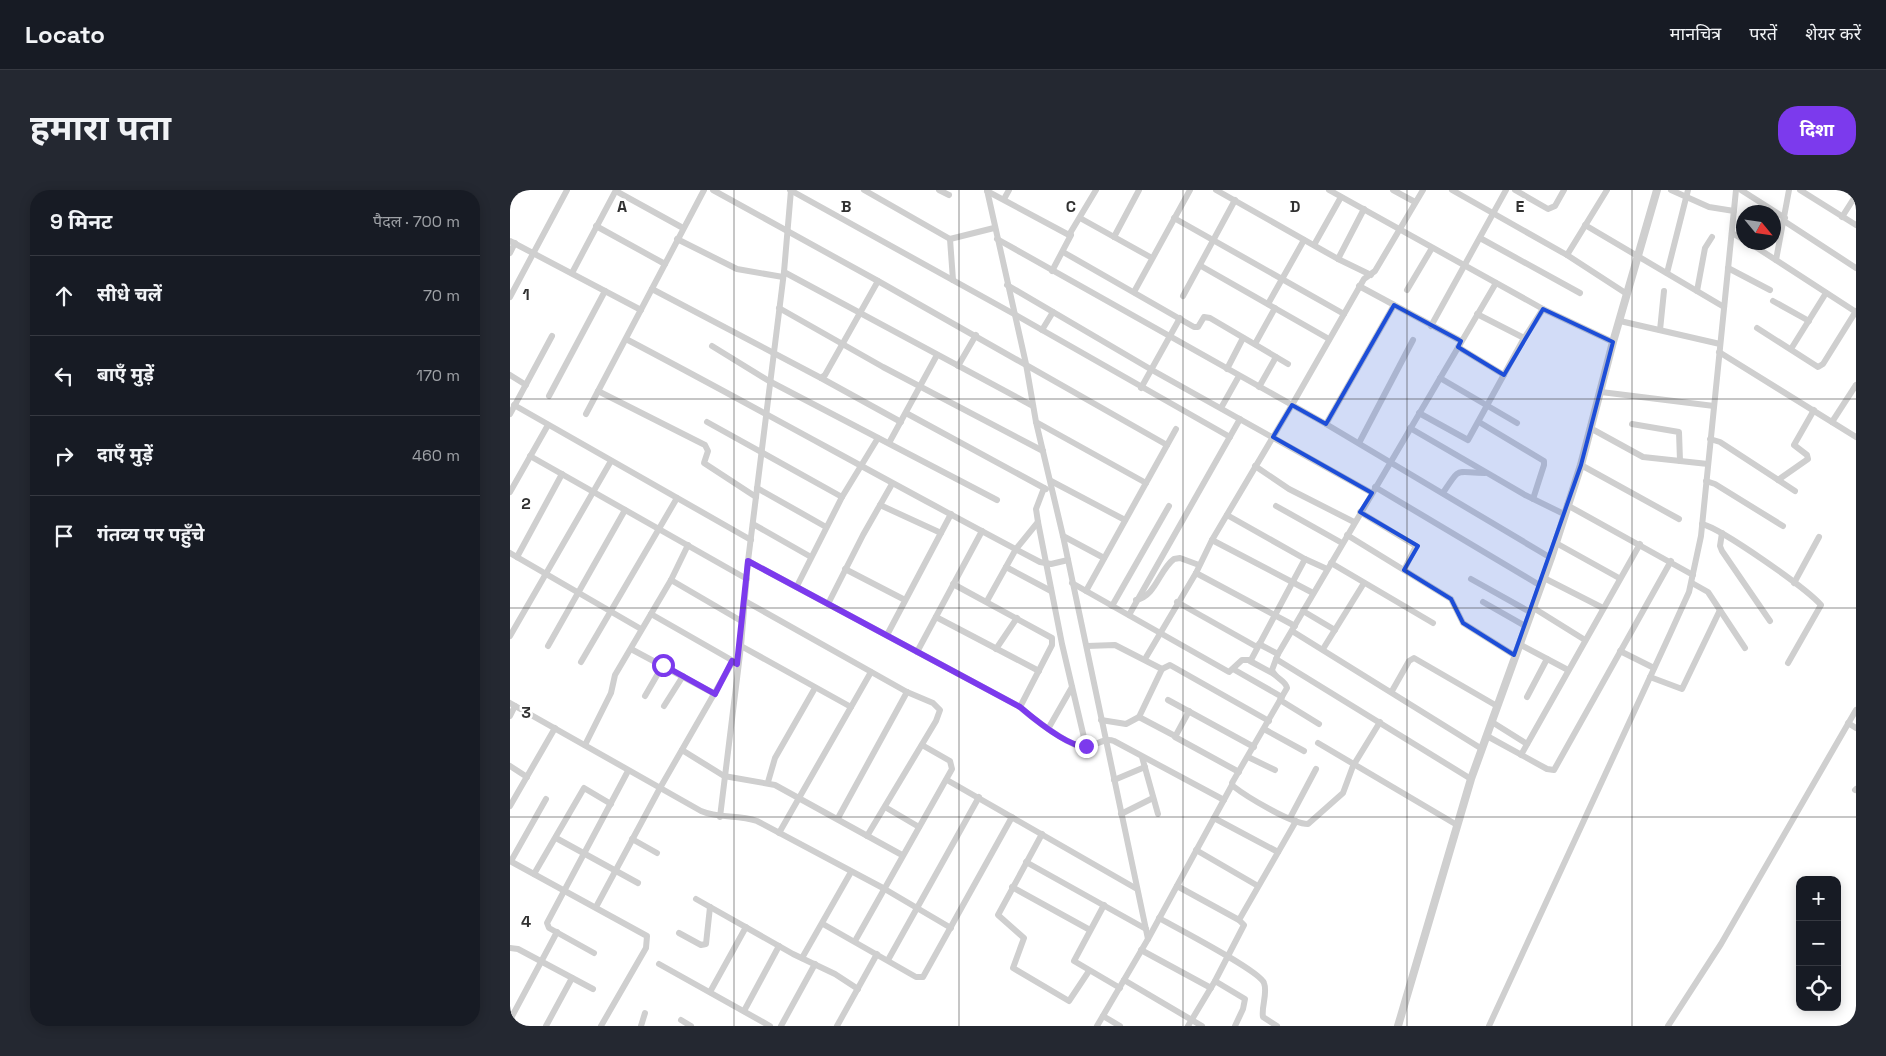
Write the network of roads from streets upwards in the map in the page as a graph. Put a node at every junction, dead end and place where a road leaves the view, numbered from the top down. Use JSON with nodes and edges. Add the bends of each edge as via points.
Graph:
{"nodes":[{"id":1,"x":567,"y":190,"type":"edge"},
{"id":2,"x":616,"y":190,"type":"edge"},
{"id":3,"x":704,"y":190,"type":"edge"},
{"id":4,"x":713,"y":190,"type":"edge"},
{"id":5,"x":790,"y":190,"type":"edge"},
{"id":6,"x":864,"y":190,"type":"edge"},
{"id":7,"x":940,"y":190,"type":"edge"},
{"id":8,"x":987,"y":190,"type":"edge"},
{"id":9,"x":1009,"y":190,"type":"edge"},
{"id":10,"x":1096,"y":190,"type":"edge"},
{"id":11,"x":1139,"y":190,"type":"edge"},
{"id":12,"x":1190,"y":190,"type":"edge"},
{"id":13,"x":1216,"y":190,"type":"edge"},
{"id":14,"x":1233,"y":190,"type":"edge"},
{"id":15,"x":1329,"y":190,"type":"edge"},
{"id":16,"x":1393,"y":190,"type":"edge"},
{"id":17,"x":1423,"y":190,"type":"edge"},
{"id":18,"x":1452,"y":190,"type":"edge"},
{"id":19,"x":1506,"y":190,"type":"edge"},
{"id":20,"x":1515,"y":190,"type":"edge"},
{"id":21,"x":1564,"y":190,"type":"edge"},
{"id":22,"x":1607,"y":190,"type":"edge"},
{"id":23,"x":1656,"y":190,"type":"edge"},
{"id":24,"x":1671,"y":190,"type":"edge"},
{"id":25,"x":1736,"y":190,"type":"edge"},
{"id":26,"x":1741,"y":190,"type":"edge"},
{"id":27,"x":1789,"y":190,"type":"edge"},
{"id":28,"x":1800,"y":190,"type":"edge"},
{"id":29,"x":1809,"y":192,"type":"edge"},
{"id":30,"x":1464,"y":193,"type":"edge"},
{"id":31,"x":1688,"y":193,"type":"edge"},
{"id":32,"x":949,"y":195,"type":"dead end"},
{"id":33,"x":1856,"y":195,"type":"edge"},
{"id":34,"x":1341,"y":197,"type":"junction"},
{"id":35,"x":1004,"y":199,"type":"junction"},
{"id":36,"x":1232,"y":199,"type":"junction"},
{"id":37,"x":1416,"y":202,"type":"junction"},
{"id":38,"x":1364,"y":209,"type":"junction"},
{"id":39,"x":1734,"y":211,"type":"junction"},
{"id":40,"x":1493,"y":214,"type":"junction"},
{"id":41,"x":1842,"y":217,"type":"junction"},
{"id":42,"x":1080,"y":218,"type":"junction"},
{"id":43,"x":1174,"y":218,"type":"junction"},
{"id":44,"x":1784,"y":220,"type":"junction"},
{"id":45,"x":1585,"y":225,"type":"junction"},
{"id":46,"x":1856,"y":225,"type":"edge"},
{"id":47,"x":596,"y":226,"type":"junction"},
{"id":48,"x":683,"y":228,"type":"junction"},
{"id":49,"x":994,"y":228,"type":"junction"},
{"id":50,"x":1398,"y":228,"type":"junction"},
{"id":51,"x":786,"y":231,"type":"junction"},
{"id":52,"x":1732,"y":233,"type":"junction"},
{"id":53,"x":1071,"y":235,"type":"junction"},
{"id":54,"x":1736,"y":235,"type":"edge"},
{"id":55,"x":1114,"y":237,"type":"junction"},
{"id":56,"x":1712,"y":237,"type":"dead end"},
{"id":57,"x":678,"y":238,"type":"junction"},
{"id":58,"x":1480,"y":238,"type":"junction"},
{"id":59,"x":950,"y":239,"type":"junction"},
{"id":60,"x":997,"y":239,"type":"junction"},
{"id":61,"x":1214,"y":240,"type":"junction"},
{"id":62,"x":1304,"y":240,"type":"junction"},
{"id":63,"x":513,"y":242,"type":"edge"},
{"id":64,"x":1314,"y":245,"type":"junction"},
{"id":65,"x":1432,"y":248,"type":"junction"},
{"id":66,"x":1760,"y":250,"type":"edge"},
{"id":67,"x":1063,"y":252,"type":"junction"},
{"id":68,"x":510,"y":253,"type":"edge"},
{"id":69,"x":535,"y":254,"type":"junction"},
{"id":70,"x":1567,"y":255,"type":"junction"},
{"id":71,"x":1639,"y":257,"type":"junction"},
{"id":72,"x":1152,"y":258,"type":"junction"},
{"id":73,"x":1338,"y":259,"type":"junction"},
{"id":74,"x":1776,"y":260,"type":"junction"},
{"id":75,"x":665,"y":264,"type":"junction"},
{"id":76,"x":1201,"y":266,"type":"junction"},
{"id":77,"x":1464,"y":266,"type":"junction"},
{"id":78,"x":1728,"y":268,"type":"junction"},
{"id":79,"x":1856,"y":268,"type":"edge"},
{"id":80,"x":1052,"y":271,"type":"junction"},
{"id":81,"x":572,"y":273,"type":"junction"},
{"id":82,"x":1667,"y":273,"type":"junction"},
{"id":83,"x":784,"y":274,"type":"junction"},
{"id":84,"x":1371,"y":275,"type":"junction"},
{"id":85,"x":1283,"y":278,"type":"junction"},
{"id":86,"x":878,"y":280,"type":"junction"},
{"id":87,"x":953,"y":280,"type":"junction"},
{"id":88,"x":1496,"y":283,"type":"junction"},
{"id":89,"x":1007,"y":284,"type":"junction"},
{"id":90,"x":1359,"y":286,"type":"junction"},
{"id":91,"x":652,"y":288,"type":"junction"},
{"id":92,"x":605,"y":290,"type":"junction"},
{"id":93,"x":1407,"y":290,"type":"dead end"},
{"id":94,"x":1770,"y":290,"type":"dead end"},
{"id":95,"x":1664,"y":291,"type":"dead end"},
{"id":96,"x":1697,"y":291,"type":"junction"},
{"id":97,"x":1134,"y":292,"type":"junction"},
{"id":98,"x":1826,"y":292,"type":"junction"},
{"id":99,"x":1580,"y":293,"type":"dead end"},
{"id":100,"x":1627,"y":294,"type":"junction"},
{"id":101,"x":1183,"y":296,"type":"dead end"},
{"id":102,"x":510,"y":297,"type":"edge"},
{"id":103,"x":1772,"y":301,"type":"dead end"},
{"id":104,"x":1268,"y":304,"type":"junction"},
{"id":105,"x":1394,"y":305,"type":"junction"},
{"id":106,"x":1724,"y":307,"type":"junction"},
{"id":107,"x":779,"y":308,"type":"junction"},
{"id":108,"x":1275,"y":308,"type":"junction"},
{"id":109,"x":1543,"y":309,"type":"junction"},
{"id":110,"x":641,"y":310,"type":"junction"},
{"id":111,"x":860,"y":312,"type":"junction"},
{"id":112,"x":1053,"y":312,"type":"junction"},
{"id":113,"x":1856,"y":312,"type":"edge"},
{"id":114,"x":1014,"y":314,"type":"junction"},
{"id":115,"x":1344,"y":314,"type":"junction"},
{"id":116,"x":1477,"y":314,"type":"junction"},
{"id":117,"x":1180,"y":318,"type":"junction"},
{"id":118,"x":1620,"y":321,"type":"junction"},
{"id":119,"x":1809,"y":321,"type":"junction"},
{"id":120,"x":1431,"y":326,"type":"junction"},
{"id":121,"x":1758,"y":328,"type":"dead end"},
{"id":122,"x":1042,"y":330,"type":"junction"},
{"id":123,"x":1660,"y":330,"type":"junction"},
{"id":124,"x":976,"y":335,"type":"junction"},
{"id":125,"x":552,"y":336,"type":"dead end"},
{"id":126,"x":1170,"y":337,"type":"junction"},
{"id":127,"x":1244,"y":338,"type":"junction"},
{"id":128,"x":1524,"y":338,"type":"junction"},
{"id":129,"x":626,"y":339,"type":"junction"},
{"id":130,"x":1330,"y":339,"type":"junction"},
{"id":131,"x":1413,"y":340,"type":"dead end"},
{"id":132,"x":1613,"y":342,"type":"junction"},
{"id":133,"x":842,"y":344,"type":"junction"},
{"id":134,"x":1255,"y":344,"type":"junction"},
{"id":135,"x":1459,"y":344,"type":"junction"},
{"id":136,"x":1720,"y":344,"type":"junction"},
{"id":137,"x":712,"y":346,"type":"dead end"},
{"id":138,"x":1792,"y":349,"type":"junction"},
{"id":139,"x":774,"y":351,"type":"junction"},
{"id":140,"x":1723,"y":354,"type":"junction"},
{"id":141,"x":937,"y":355,"type":"junction"},
{"id":142,"x":1276,"y":357,"type":"junction"},
{"id":143,"x":1026,"y":364,"type":"junction"},
{"id":144,"x":1288,"y":364,"type":"dead end"},
{"id":145,"x":958,"y":366,"type":"junction"},
{"id":146,"x":1227,"y":369,"type":"junction"},
{"id":147,"x":1152,"y":370,"type":"junction"},
{"id":148,"x":510,"y":375,"type":"edge"},
{"id":149,"x":1504,"y":375,"type":"junction"},
{"id":150,"x":1239,"y":376,"type":"junction"},
{"id":151,"x":821,"y":378,"type":"junction"},
{"id":152,"x":1440,"y":378,"type":"junction"},
{"id":153,"x":769,"y":381,"type":"junction"},
{"id":154,"x":526,"y":385,"type":"junction"},
{"id":155,"x":1856,"y":385,"type":"edge"},
{"id":156,"x":920,"y":387,"type":"junction"},
{"id":157,"x":1259,"y":387,"type":"junction"},
{"id":158,"x":1141,"y":388,"type":"junction"},
{"id":159,"x":598,"y":391,"type":"junction"},
{"id":160,"x":1601,"y":392,"type":"junction"},
{"id":161,"x":549,"y":396,"type":"dead end"},
{"id":162,"x":1292,"y":405,"type":"junction"},
{"id":163,"x":514,"y":406,"type":"junction"},
{"id":164,"x":1033,"y":406,"type":"junction"},
{"id":165,"x":1488,"y":406,"type":"junction"},
{"id":166,"x":1714,"y":406,"type":"junction"},
{"id":167,"x":1221,"y":408,"type":"junction"},
{"id":168,"x":1814,"y":410,"type":"junction"},
{"id":169,"x":766,"y":412,"type":"junction"},
{"id":170,"x":510,"y":413,"type":"edge"},
{"id":171,"x":906,"y":413,"type":"junction"},
{"id":172,"x":1419,"y":413,"type":"junction"},
{"id":173,"x":586,"y":414,"type":"dead end"},
{"id":174,"x":1240,"y":419,"type":"junction"},
{"id":175,"x":708,"y":422,"type":"dead end"},
{"id":176,"x":901,"y":422,"type":"junction"},
{"id":177,"x":1036,"y":422,"type":"junction"},
{"id":178,"x":1479,"y":422,"type":"junction"},
{"id":179,"x":1517,"y":422,"type":"dead end"},
{"id":180,"x":1832,"y":422,"type":"junction"},
{"id":181,"x":1326,"y":424,"type":"junction"},
{"id":182,"x":1632,"y":424,"type":"dead end"},
{"id":183,"x":548,"y":425,"type":"junction"},
{"id":184,"x":1410,"y":428,"type":"junction"},
{"id":185,"x":1176,"y":429,"type":"dead end"},
{"id":186,"x":1592,"y":429,"type":"junction"},
{"id":187,"x":1273,"y":436,"type":"junction"},
{"id":188,"x":1230,"y":437,"type":"junction"},
{"id":189,"x":1856,"y":437,"type":"edge"},
{"id":190,"x":878,"y":438,"type":"junction"},
{"id":191,"x":1715,"y":441,"type":"junction"},
{"id":192,"x":889,"y":443,"type":"junction"},
{"id":193,"x":1359,"y":443,"type":"junction"},
{"id":194,"x":1168,"y":445,"type":"junction"},
{"id":195,"x":1042,"y":451,"type":"junction"},
{"id":196,"x":761,"y":452,"type":"junction"},
{"id":197,"x":530,"y":456,"type":"junction"},
{"id":198,"x":611,"y":461,"type":"junction"},
{"id":199,"x":1680,"y":461,"type":"junction"},
{"id":200,"x":1390,"y":462,"type":"junction"},
{"id":201,"x":1708,"y":464,"type":"junction"},
{"id":202,"x":1581,"y":465,"type":"junction"},
{"id":203,"x":861,"y":466,"type":"junction"},
{"id":204,"x":1255,"y":466,"type":"junction"},
{"id":205,"x":1486,"y":473,"type":"junction"},
{"id":206,"x":562,"y":474,"type":"junction"},
{"id":207,"x":1778,"y":480,"type":"junction"},
{"id":208,"x":1051,"y":481,"type":"junction"},
{"id":209,"x":1710,"y":482,"type":"junction"},
{"id":210,"x":1146,"y":483,"type":"junction"},
{"id":211,"x":892,"y":484,"type":"junction"},
{"id":212,"x":757,"y":488,"type":"junction"},
{"id":213,"x":1044,"y":488,"type":"junction"},
{"id":214,"x":1373,"y":490,"type":"junction"},
{"id":215,"x":1795,"y":491,"type":"dead end"},
{"id":216,"x":510,"y":492,"type":"edge"},
{"id":217,"x":594,"y":492,"type":"junction"},
{"id":218,"x":1443,"y":493,"type":"junction"},
{"id":219,"x":1054,"y":494,"type":"junction"},
{"id":220,"x":842,"y":496,"type":"junction"},
{"id":221,"x":756,"y":497,"type":"junction"},
{"id":222,"x":676,"y":498,"type":"junction"},
{"id":223,"x":1534,"y":499,"type":"junction"},
{"id":224,"x":997,"y":500,"type":"dead end"},
{"id":225,"x":1567,"y":504,"type":"junction"},
{"id":226,"x":880,"y":505,"type":"junction"},
{"id":227,"x":1169,"y":506,"type":"dead end"},
{"id":228,"x":1276,"y":506,"type":"dead end"},
{"id":229,"x":625,"y":510,"type":"junction"},
{"id":230,"x":1360,"y":512,"type":"junction"},
{"id":231,"x":952,"y":514,"type":"junction"},
{"id":232,"x":1564,"y":514,"type":"junction"},
{"id":233,"x":1226,"y":515,"type":"junction"},
{"id":234,"x":1679,"y":518,"type":"dead end"},
{"id":235,"x":1125,"y":520,"type":"junction"},
{"id":236,"x":1038,"y":522,"type":"junction"},
{"id":237,"x":1354,"y":522,"type":"junction"},
{"id":238,"x":753,"y":524,"type":"junction"},
{"id":239,"x":1707,"y":526,"type":"junction"},
{"id":240,"x":1783,"y":526,"type":"dead end"},
{"id":241,"x":826,"y":527,"type":"junction"},
{"id":242,"x":658,"y":528,"type":"junction"},
{"id":243,"x":982,"y":531,"type":"junction"},
{"id":244,"x":942,"y":533,"type":"junction"},
{"id":245,"x":1722,"y":533,"type":"junction"},
{"id":246,"x":1347,"y":535,"type":"junction"},
{"id":247,"x":1063,"y":536,"type":"junction"},
{"id":248,"x":1819,"y":537,"type":"dead end"},
{"id":249,"x":751,"y":540,"type":"junction"},
{"id":250,"x":1212,"y":540,"type":"junction"},
{"id":251,"x":1342,"y":543,"type":"junction"},
{"id":252,"x":1556,"y":543,"type":"junction"},
{"id":253,"x":1640,"y":544,"type":"junction"},
{"id":254,"x":688,"y":545,"type":"junction"},
{"id":255,"x":1016,"y":549,"type":"junction"},
{"id":256,"x":510,"y":553,"type":"edge"},
{"id":257,"x":811,"y":556,"type":"junction"},
{"id":258,"x":517,"y":557,"type":"junction"},
{"id":259,"x":1104,"y":558,"type":"junction"},
{"id":260,"x":1552,"y":558,"type":"junction"},
{"id":261,"x":1305,"y":559,"type":"junction"},
{"id":262,"x":1068,"y":560,"type":"junction"},
{"id":263,"x":748,"y":561,"type":"junction"},
{"id":264,"x":1670,"y":561,"type":"junction"},
{"id":265,"x":1046,"y":564,"type":"junction"},
{"id":266,"x":1199,"y":565,"type":"junction"},
{"id":267,"x":1329,"y":566,"type":"junction"},
{"id":268,"x":1006,"y":568,"type":"junction"},
{"id":269,"x":846,"y":569,"type":"junction"},
{"id":270,"x":1404,"y":570,"type":"junction"},
{"id":271,"x":546,"y":573,"type":"junction"},
{"id":272,"x":1196,"y":573,"type":"junction"},
{"id":273,"x":1693,"y":575,"type":"junction"},
{"id":274,"x":1544,"y":578,"type":"junction"},
{"id":275,"x":1619,"y":578,"type":"junction"},
{"id":276,"x":747,"y":579,"type":"junction"},
{"id":277,"x":1471,"y":579,"type":"dead end"},
{"id":278,"x":672,"y":580,"type":"junction"},
{"id":279,"x":1293,"y":582,"type":"junction"},
{"id":280,"x":1072,"y":583,"type":"junction"},
{"id":281,"x":1364,"y":583,"type":"junction"},
{"id":282,"x":1794,"y":583,"type":"junction"},
{"id":283,"x":953,"y":584,"type":"junction"},
{"id":284,"x":1694,"y":584,"type":"junction"},
{"id":285,"x":797,"y":586,"type":"junction"},
{"id":286,"x":1541,"y":586,"type":"junction"},
{"id":287,"x":1052,"y":591,"type":"junction"},
{"id":288,"x":1086,"y":591,"type":"junction"},
{"id":289,"x":579,"y":593,"type":"junction"},
{"id":290,"x":1313,"y":593,"type":"junction"},
{"id":291,"x":905,"y":600,"type":"junction"},
{"id":292,"x":1136,"y":600,"type":"junction"},
{"id":293,"x":745,"y":601,"type":"junction"},
{"id":294,"x":987,"y":601,"type":"junction"},
{"id":295,"x":1177,"y":602,"type":"junction"},
{"id":296,"x":1483,"y":602,"type":"dead end"},
{"id":297,"x":828,"y":604,"type":"junction"},
{"id":298,"x":1112,"y":606,"type":"junction"},
{"id":299,"x":1603,"y":608,"type":"junction"},
{"id":300,"x":1531,"y":609,"type":"junction"},
{"id":301,"x":1720,"y":610,"type":"junction"},
{"id":302,"x":610,"y":611,"type":"junction"},
{"id":303,"x":1303,"y":611,"type":"junction"},
{"id":304,"x":651,"y":614,"type":"junction"},
{"id":305,"x":1128,"y":615,"type":"junction"},
{"id":306,"x":1275,"y":616,"type":"junction"},
{"id":307,"x":936,"y":617,"type":"junction"},
{"id":308,"x":1017,"y":618,"type":"junction"},
{"id":309,"x":1770,"y":621,"type":"dead end"},
{"id":310,"x":743,"y":622,"type":"junction"},
{"id":311,"x":1433,"y":623,"type":"dead end"},
{"id":312,"x":1525,"y":626,"type":"junction"},
{"id":313,"x":1293,"y":628,"type":"junction"},
{"id":314,"x":641,"y":629,"type":"junction"},
{"id":315,"x":1334,"y":630,"type":"junction"},
{"id":316,"x":1160,"y":634,"type":"junction"},
{"id":317,"x":887,"y":635,"type":"junction"},
{"id":318,"x":510,"y":636,"type":"edge"},
{"id":319,"x":1585,"y":640,"type":"junction"},
{"id":320,"x":1519,"y":644,"type":"junction"},
{"id":321,"x":548,"y":646,"type":"dead end"},
{"id":322,"x":741,"y":646,"type":"junction"},
{"id":323,"x":1086,"y":646,"type":"junction"},
{"id":324,"x":1258,"y":646,"type":"junction"},
{"id":325,"x":1745,"y":648,"type":"dead end"},
{"id":326,"x":631,"y":649,"type":"junction"},
{"id":327,"x":996,"y":649,"type":"junction"},
{"id":328,"x":1323,"y":649,"type":"junction"},
{"id":329,"x":1620,"y":651,"type":"junction"},
{"id":330,"x":917,"y":652,"type":"junction"},
{"id":331,"x":1514,"y":655,"type":"junction"},
{"id":332,"x":1277,"y":656,"type":"junction"},
{"id":333,"x":1146,"y":659,"type":"junction"},
{"id":334,"x":1548,"y":660,"type":"junction"},
{"id":335,"x":1250,"y":661,"type":"junction"},
{"id":336,"x":581,"y":662,"type":"dead end"},
{"id":337,"x":735,"y":662,"type":"junction"},
{"id":338,"x":1788,"y":664,"type":"dead end"},
{"id":339,"x":663,"y":665,"type":"junction"},
{"id":340,"x":1162,"y":668,"type":"junction"},
{"id":341,"x":1654,"y":668,"type":"junction"},
{"id":342,"x":1233,"y":669,"type":"junction"},
{"id":343,"x":1568,"y":670,"type":"junction"},
{"id":344,"x":1039,"y":671,"type":"junction"},
{"id":345,"x":871,"y":672,"type":"junction"},
{"id":346,"x":1274,"y":674,"type":"junction"},
{"id":347,"x":683,"y":676,"type":"junction"},
{"id":348,"x":1653,"y":678,"type":"junction"},
{"id":349,"x":1072,"y":687,"type":"junction"},
{"id":350,"x":815,"y":688,"type":"junction"},
{"id":351,"x":1392,"y":691,"type":"junction"},
{"id":352,"x":907,"y":692,"type":"junction"},
{"id":353,"x":715,"y":694,"type":"junction"},
{"id":354,"x":645,"y":696,"type":"dead end"},
{"id":355,"x":1527,"y":697,"type":"dead end"},
{"id":356,"x":1281,"y":698,"type":"junction"},
{"id":357,"x":1168,"y":700,"type":"dead end"},
{"id":358,"x":513,"y":704,"type":"edge"},
{"id":359,"x":664,"y":706,"type":"dead end"},
{"id":360,"x":1498,"y":706,"type":"junction"},
{"id":361,"x":851,"y":707,"type":"junction"},
{"id":362,"x":1020,"y":707,"type":"junction"},
{"id":363,"x":1856,"y":710,"type":"edge"},
{"id":364,"x":1189,"y":711,"type":"junction"},
{"id":365,"x":510,"y":716,"type":"edge"},
{"id":366,"x":1139,"y":718,"type":"junction"},
{"id":367,"x":1101,"y":720,"type":"junction"},
{"id":368,"x":1268,"y":721,"type":"junction"},
{"id":369,"x":1380,"y":722,"type":"junction"},
{"id":370,"x":1492,"y":722,"type":"junction"},
{"id":371,"x":1848,"y":723,"type":"junction"},
{"id":372,"x":1319,"y":724,"type":"dead end"},
{"id":373,"x":555,"y":728,"type":"junction"},
{"id":374,"x":1856,"y":728,"type":"edge"},
{"id":375,"x":1048,"y":729,"type":"junction"},
{"id":376,"x":1264,"y":729,"type":"junction"},
{"id":377,"x":1175,"y":736,"type":"junction"},
{"id":378,"x":1487,"y":736,"type":"junction"},
{"id":379,"x":1106,"y":740,"type":"junction"},
{"id":380,"x":1318,"y":743,"type":"dead end"},
{"id":381,"x":922,"y":744,"type":"junction"},
{"id":382,"x":1527,"y":744,"type":"junction"},
{"id":383,"x":585,"y":745,"type":"junction"},
{"id":384,"x":1086,"y":746,"type":"junction"},
{"id":385,"x":1254,"y":747,"type":"junction"},
{"id":386,"x":1482,"y":748,"type":"junction"},
{"id":387,"x":682,"y":750,"type":"junction"},
{"id":388,"x":1304,"y":751,"type":"dead end"},
{"id":389,"x":1521,"y":755,"type":"junction"},
{"id":390,"x":1142,"y":757,"type":"junction"},
{"id":391,"x":1248,"y":757,"type":"junction"},
{"id":392,"x":510,"y":766,"type":"edge"},
{"id":393,"x":1353,"y":766,"type":"junction"},
{"id":394,"x":1145,"y":768,"type":"junction"},
{"id":395,"x":1316,"y":769,"type":"dead end"},
{"id":396,"x":1276,"y":770,"type":"dead end"},
{"id":397,"x":628,"y":771,"type":"junction"},
{"id":398,"x":1240,"y":772,"type":"junction"},
{"id":399,"x":724,"y":776,"type":"junction"},
{"id":400,"x":527,"y":777,"type":"junction"},
{"id":401,"x":1471,"y":779,"type":"junction"},
{"id":402,"x":947,"y":780,"type":"junction"},
{"id":403,"x":1114,"y":780,"type":"junction"},
{"id":404,"x":768,"y":782,"type":"junction"},
{"id":405,"x":1232,"y":785,"type":"junction"},
{"id":406,"x":660,"y":788,"type":"junction"},
{"id":407,"x":979,"y":797,"type":"junction"},
{"id":408,"x":800,"y":798,"type":"junction"},
{"id":409,"x":1153,"y":798,"type":"junction"},
{"id":410,"x":546,"y":799,"type":"dead end"},
{"id":411,"x":1224,"y":800,"type":"junction"},
{"id":412,"x":611,"y":804,"type":"junction"},
{"id":413,"x":510,"y":806,"type":"edge"},
{"id":414,"x":885,"y":807,"type":"junction"},
{"id":415,"x":1121,"y":814,"type":"junction"},
{"id":416,"x":1158,"y":814,"type":"dead end"},
{"id":417,"x":720,"y":817,"type":"junction"},
{"id":418,"x":1012,"y":817,"type":"junction"},
{"id":419,"x":838,"y":818,"type":"junction"},
{"id":420,"x":1214,"y":818,"type":"junction"},
{"id":421,"x":1293,"y":820,"type":"junction"},
{"id":422,"x":1457,"y":825,"type":"junction"},
{"id":423,"x":919,"y":827,"type":"junction"},
{"id":424,"x":779,"y":833,"type":"junction"},
{"id":425,"x":1042,"y":834,"type":"junction"},
{"id":426,"x":867,"y":836,"type":"junction"},
{"id":427,"x":556,"y":838,"type":"junction"},
{"id":428,"x":632,"y":839,"type":"junction"},
{"id":429,"x":1196,"y":850,"type":"junction"},
{"id":430,"x":1278,"y":852,"type":"junction"},
{"id":431,"x":585,"y":853,"type":"junction"},
{"id":432,"x":657,"y":853,"type":"dead end"},
{"id":433,"x":902,"y":855,"type":"junction"},
{"id":434,"x":510,"y":861,"type":"edge"},
{"id":435,"x":1026,"y":862,"type":"junction"},
{"id":436,"x":616,"y":870,"type":"junction"},
{"id":437,"x":851,"y":872,"type":"junction"},
{"id":438,"x":534,"y":874,"type":"junction"},
{"id":439,"x":638,"y":884,"type":"dead end"},
{"id":440,"x":1177,"y":886,"type":"junction"},
{"id":441,"x":1258,"y":886,"type":"junction"},
{"id":442,"x":1012,"y":887,"type":"junction"},
{"id":443,"x":883,"y":888,"type":"junction"},
{"id":444,"x":565,"y":889,"type":"junction"},
{"id":445,"x":1137,"y":889,"type":"junction"},
{"id":446,"x":696,"y":899,"type":"dead end"},
{"id":447,"x":1104,"y":905,"type":"junction"},
{"id":448,"x":596,"y":907,"type":"junction"},
{"id":449,"x":710,"y":907,"type":"junction"},
{"id":450,"x":917,"y":908,"type":"junction"},
{"id":451,"x":1159,"y":918,"type":"junction"},
{"id":452,"x":1239,"y":920,"type":"junction"},
{"id":453,"x":822,"y":924,"type":"junction"},
{"id":454,"x":746,"y":927,"type":"junction"},
{"id":455,"x":951,"y":928,"type":"junction"},
{"id":456,"x":1146,"y":929,"type":"junction"},
{"id":457,"x":1090,"y":930,"type":"junction"},
{"id":458,"x":557,"y":932,"type":"junction"},
{"id":459,"x":679,"y":933,"type":"dead end"},
{"id":460,"x":1148,"y":939,"type":"junction"},
{"id":461,"x":854,"y":941,"type":"junction"},
{"id":462,"x":779,"y":946,"type":"junction"},
{"id":463,"x":510,"y":948,"type":"edge"},
{"id":464,"x":1141,"y":950,"type":"junction"},
{"id":465,"x":594,"y":953,"type":"dead end"},
{"id":466,"x":877,"y":954,"type":"junction"},
{"id":467,"x":1228,"y":957,"type":"junction"},
{"id":468,"x":802,"y":958,"type":"junction"},
{"id":469,"x":888,"y":960,"type":"junction"},
{"id":470,"x":542,"y":963,"type":"junction"},
{"id":471,"x":659,"y":964,"type":"dead end"},
{"id":472,"x":815,"y":964,"type":"junction"},
{"id":473,"x":1089,"y":971,"type":"junction"},
{"id":474,"x":572,"y":978,"type":"junction"},
{"id":475,"x":1124,"y":980,"type":"junction"},
{"id":476,"x":1215,"y":981,"type":"junction"},
{"id":477,"x":1120,"y":988,"type":"junction"},
{"id":478,"x":1211,"y":988,"type":"junction"},
{"id":479,"x":593,"y":989,"type":"dead end"},
{"id":480,"x":858,"y":989,"type":"junction"},
{"id":481,"x":710,"y":992,"type":"junction"},
{"id":482,"x":744,"y":1011,"type":"junction"},
{"id":483,"x":645,"y":1013,"type":"dead end"},
{"id":484,"x":1103,"y":1016,"type":"junction"},
{"id":485,"x":1192,"y":1019,"type":"junction"},
{"id":486,"x":510,"y":1020,"type":"edge"},
{"id":487,"x":681,"y":1020,"type":"dead end"},
{"id":488,"x":546,"y":1026,"type":"edge"},
{"id":489,"x":601,"y":1026,"type":"edge"},
{"id":490,"x":641,"y":1026,"type":"edge"},
{"id":491,"x":690,"y":1026,"type":"edge"},
{"id":492,"x":770,"y":1026,"type":"edge"},
{"id":493,"x":781,"y":1026,"type":"edge"},
{"id":494,"x":837,"y":1026,"type":"edge"},
{"id":495,"x":1097,"y":1026,"type":"edge"},
{"id":496,"x":1120,"y":1026,"type":"edge"},
{"id":497,"x":1188,"y":1026,"type":"edge"},
{"id":498,"x":1202,"y":1026,"type":"edge"},
{"id":499,"x":1235,"y":1026,"type":"edge"},
{"id":500,"x":1277,"y":1026,"type":"edge"},
{"id":501,"x":1398,"y":1026,"type":"edge"},
{"id":502,"x":1489,"y":1026,"type":"edge"},
{"id":503,"x":1668,"y":1026,"type":"edge"}],
"edges":[{"from":1,"to":69,"type":"street"},
{"from":2,"to":47,"type":"street"},
{"from":2,"to":48,"type":"street"},
{"from":3,"to":48,"type":"street"},
{"from":4,"to":51,"type":"street"},
{"from":5,"to":51,"type":"street"},
{"from":5,"to":87,"type":"street"},
{"from":6,"to":59,"type":"street"},
{"from":7,"to":32,"type":"street"},
{"from":8,"to":35,"type":"street"},
{"from":8,"to":49,"type":"street"},
{"from":9,"to":35,"type":"street"},
{"from":10,"to":42,"type":"street"},
{"from":11,"to":55,"type":"street"},
{"from":12,"to":43,"type":"street"},
{"from":13,"to":36,"type":"street"},
{"from":14,"to":36,"type":"street"},
{"from":15,"to":34,"type":"street"},
{"from":16,"to":37,"type":"street"},
{"from":17,"to":37,"type":"street"},
{"from":18,"to":30,"type":"street"},
{"from":19,"to":40,"type":"street"},
{"from":20,"to":21,"type":"street","via":[[1548,209],[1555,206]]},
{"from":22,"to":45,"type":"street"},
{"from":23,"to":71,"type":"street"},
{"from":24,"to":31,"type":"street"},
{"from":25,"to":39,"type":"street"},
{"from":26,"to":44,"type":"street"},
{"from":27,"to":44,"type":"street"},
{"from":28,"to":29,"type":"street"},
{"from":29,"to":41,"type":"street"},
{"from":30,"to":40,"type":"street"},
{"from":31,"to":39,"type":"street","via":[[1709,207]]},
{"from":31,"to":82,"type":"street"},
{"from":33,"to":41,"type":"street"},
{"from":34,"to":38,"type":"street"},
{"from":34,"to":64,"type":"street"},
{"from":35,"to":53,"type":"street"},
{"from":36,"to":61,"type":"street"},
{"from":36,"to":62,"type":"street"},
{"from":37,"to":50,"type":"street"},
{"from":38,"to":50,"type":"street"},
{"from":38,"to":73,"type":"street"},
{"from":39,"to":52,"type":"street"},
{"from":40,"to":58,"type":"street"},
{"from":40,"to":70,"type":"street"},
{"from":41,"to":46,"type":"street"},
{"from":42,"to":53,"type":"street"},
{"from":42,"to":55,"type":"street"},
{"from":43,"to":61,"type":"street"},
{"from":43,"to":72,"type":"street"},
{"from":44,"to":74,"type":"street"},
{"from":44,"to":79,"type":"street"},
{"from":45,"to":70,"type":"street"},
{"from":45,"to":71,"type":"street"},
{"from":47,"to":75,"type":"street"},
{"from":47,"to":81,"type":"street"},
{"from":48,"to":57,"type":"street"},
{"from":49,"to":59,"type":"street"},
{"from":49,"to":60,"type":"street"},
{"from":50,"to":65,"type":"street"},
{"from":50,"to":84,"type":"street"},
{"from":51,"to":83,"type":"street"},
{"from":51,"to":86,"type":"street"},
{"from":52,"to":54,"type":"street"},
{"from":52,"to":78,"type":"street"},
{"from":53,"to":67,"type":"street"},
{"from":55,"to":72,"type":"street"},
{"from":56,"to":96,"type":"street","via":[[1705,248]]},
{"from":57,"to":75,"type":"street"},
{"from":57,"to":83,"type":"street","via":[[737,269]]},
{"from":58,"to":77,"type":"street"},
{"from":58,"to":99,"type":"street"},
{"from":59,"to":87,"type":"street"},
{"from":60,"to":80,"type":"street"},
{"from":60,"to":89,"type":"street"},
{"from":61,"to":76,"type":"street"},
{"from":61,"to":85,"type":"street"},
{"from":62,"to":64,"type":"street"},
{"from":62,"to":85,"type":"street"},
{"from":63,"to":68,"type":"street"},
{"from":63,"to":69,"type":"street"},
{"from":64,"to":73,"type":"street"},
{"from":65,"to":77,"type":"street"},
{"from":65,"to":93,"type":"street"},
{"from":66,"to":74,"type":"street"},
{"from":67,"to":80,"type":"street"},
{"from":67,"to":97,"type":"street"},
{"from":69,"to":81,"type":"street"},
{"from":69,"to":102,"type":"street"},
{"from":70,"to":100,"type":"street"},
{"from":71,"to":82,"type":"street"},
{"from":71,"to":100,"type":"street"},
{"from":72,"to":97,"type":"street"},
{"from":73,"to":84,"type":"street"},
{"from":74,"to":98,"type":"street"},
{"from":75,"to":91,"type":"street"},
{"from":76,"to":101,"type":"street"},
{"from":76,"to":104,"type":"street"},
{"from":77,"to":88,"type":"street"},
{"from":77,"to":120,"type":"street"},
{"from":78,"to":94,"type":"street"},
{"from":78,"to":106,"type":"street"},
{"from":80,"to":126,"type":"street"},
{"from":81,"to":92,"type":"street"},
{"from":82,"to":96,"type":"street"},
{"from":83,"to":107,"type":"street"},
{"from":83,"to":111,"type":"street"},
{"from":84,"to":90,"type":"street","via":[[1365,276]]},
{"from":85,"to":104,"type":"street"},
{"from":85,"to":115,"type":"street"},
{"from":86,"to":111,"type":"street"},
{"from":86,"to":124,"type":"street"},
{"from":87,"to":114,"type":"street"},
{"from":88,"to":109,"type":"street"},
{"from":88,"to":116,"type":"street"},
{"from":89,"to":112,"type":"street"},
{"from":89,"to":114,"type":"street"},
{"from":90,"to":105,"type":"street"},
{"from":90,"to":115,"type":"street"},
{"from":91,"to":110,"type":"street"},
{"from":91,"to":139,"type":"street"},
{"from":92,"to":110,"type":"street"},
{"from":92,"to":161,"type":"street"},
{"from":95,"to":123,"type":"street"},
{"from":96,"to":106,"type":"street"},
{"from":97,"to":117,"type":"street"},
{"from":98,"to":113,"type":"street"},
{"from":98,"to":119,"type":"street"},
{"from":100,"to":118,"type":"street"},
{"from":103,"to":119,"type":"street"},
{"from":104,"to":108,"type":"street"},
{"from":105,"to":120,"type":"street"},
{"from":105,"to":181,"type":"street"},
{"from":106,"to":136,"type":"street"},
{"from":107,"to":133,"type":"street"},
{"from":107,"to":139,"type":"street"},
{"from":108,"to":130,"type":"street"},
{"from":108,"to":134,"type":"street"},
{"from":109,"to":128,"type":"street"},
{"from":109,"to":132,"type":"street"},
{"from":110,"to":129,"type":"street"},
{"from":111,"to":133,"type":"street"},
{"from":111,"to":141,"type":"street"},
{"from":112,"to":122,"type":"street"},
{"from":112,"to":147,"type":"street"},
{"from":113,"to":138,"type":"street","via":[[1820,367]]},
{"from":114,"to":122,"type":"street"},
{"from":114,"to":143,"type":"street"},
{"from":115,"to":130,"type":"street"},
{"from":116,"to":128,"type":"street"},
{"from":116,"to":135,"type":"street"},
{"from":117,"to":126,"type":"street"},
{"from":117,"to":127,"type":"street","via":[[1196,328],[1207,317]]},
{"from":118,"to":123,"type":"street"},
{"from":118,"to":132,"type":"street"},
{"from":119,"to":138,"type":"street"},
{"from":120,"to":135,"type":"street"},
{"from":121,"to":138,"type":"street"},
{"from":122,"to":158,"type":"street"},
{"from":123,"to":136,"type":"street"},
{"from":124,"to":143,"type":"street"},
{"from":124,"to":145,"type":"street"},
{"from":125,"to":154,"type":"street"},
{"from":126,"to":146,"type":"street"},
{"from":126,"to":147,"type":"street"},
{"from":127,"to":134,"type":"street"},
{"from":127,"to":146,"type":"street"},
{"from":128,"to":149,"type":"street"},
{"from":129,"to":159,"type":"street"},
{"from":129,"to":169,"type":"street"},
{"from":130,"to":162,"type":"street"},
{"from":131,"to":193,"type":"street"},
{"from":132,"to":160,"type":"street"},
{"from":133,"to":151,"type":"street"},
{"from":133,"to":156,"type":"street"},
{"from":134,"to":142,"type":"street"},
{"from":135,"to":149,"type":"street"},
{"from":135,"to":152,"type":"street"},
{"from":136,"to":140,"type":"street"},
{"from":137,"to":153,"type":"street"},
{"from":139,"to":151,"type":"street"},
{"from":139,"to":153,"type":"street"},
{"from":140,"to":166,"type":"street"},
{"from":140,"to":168,"type":"street"},
{"from":141,"to":145,"type":"street"},
{"from":141,"to":156,"type":"street"},
{"from":142,"to":144,"type":"street"},
{"from":142,"to":157,"type":"street"},
{"from":143,"to":164,"type":"street"},
{"from":143,"to":194,"type":"street"},
{"from":145,"to":164,"type":"street"},
{"from":146,"to":150,"type":"street"},
{"from":147,"to":158,"type":"street"},
{"from":147,"to":167,"type":"street"},
{"from":148,"to":154,"type":"street"},
{"from":149,"to":165,"type":"street"},
{"from":150,"to":157,"type":"street"},
{"from":150,"to":167,"type":"street"},
{"from":151,"to":176,"type":"street"},
{"from":152,"to":165,"type":"street"},
{"from":152,"to":172,"type":"street"},
{"from":153,"to":169,"type":"street"},
{"from":153,"to":190,"type":"street"},
{"from":154,"to":163,"type":"street"},
{"from":155,"to":180,"type":"street"},
{"from":156,"to":171,"type":"street"},
{"from":156,"to":195,"type":"street"},
{"from":157,"to":162,"type":"street"},
{"from":158,"to":188,"type":"street"},
{"from":159,"to":173,"type":"street"},
{"from":159,"to":221,"type":"street","via":[[705,445],[708,451],[704,464]]},
{"from":160,"to":166,"type":"street"},
{"from":160,"to":186,"type":"street"},
{"from":162,"to":181,"type":"street"},
{"from":162,"to":187,"type":"street"},
{"from":163,"to":170,"type":"street"},
{"from":163,"to":183,"type":"street"},
{"from":164,"to":177,"type":"street"},
{"from":165,"to":178,"type":"street"},
{"from":165,"to":179,"type":"street"},
{"from":166,"to":191,"type":"street"},
{"from":167,"to":174,"type":"street"},
{"from":168,"to":180,"type":"street"},
{"from":168,"to":207,"type":"street","via":[[1794,445],[1808,459]]},
{"from":169,"to":196,"type":"street"},
{"from":169,"to":203,"type":"street"},
{"from":171,"to":176,"type":"street"},
{"from":171,"to":213,"type":"street"},
{"from":172,"to":178,"type":"street","via":[[1467,440]]},
{"from":172,"to":184,"type":"street"},
{"from":174,"to":187,"type":"street"},
{"from":174,"to":188,"type":"street"},
{"from":175,"to":196,"type":"street"},
{"from":176,"to":192,"type":"street"},
{"from":177,"to":195,"type":"street"},
{"from":177,"to":210,"type":"street"},
{"from":178,"to":223,"type":"street","via":[[1544,461]]},
{"from":180,"to":189,"type":"street"},
{"from":181,"to":193,"type":"street"},
{"from":182,"to":199,"type":"street","via":[[1679,432]]},
{"from":183,"to":197,"type":"street"},
{"from":183,"to":198,"type":"street"},
{"from":184,"to":200,"type":"street"},
{"from":184,"to":205,"type":"street"},
{"from":185,"to":194,"type":"street"},
{"from":186,"to":199,"type":"street","via":[[1643,457]]},
{"from":186,"to":202,"type":"street"},
{"from":187,"to":204,"type":"street"},
{"from":187,"to":214,"type":"street"},
{"from":188,"to":292,"type":"street"},
{"from":190,"to":192,"type":"street"},
{"from":190,"to":203,"type":"street"},
{"from":191,"to":201,"type":"street"},
{"from":191,"to":207,"type":"street"},
{"from":192,"to":224,"type":"street"},
{"from":193,"to":200,"type":"street"},
{"from":194,"to":210,"type":"street"},
{"from":195,"to":208,"type":"street"},
{"from":196,"to":212,"type":"street"},
{"from":196,"to":220,"type":"street"},
{"from":197,"to":206,"type":"street"},
{"from":197,"to":216,"type":"street"},
{"from":198,"to":217,"type":"street"},
{"from":198,"to":222,"type":"street"},
{"from":199,"to":201,"type":"street"},
{"from":200,"to":214,"type":"street"},
{"from":200,"to":218,"type":"street"},
{"from":201,"to":209,"type":"street"},
{"from":202,"to":225,"type":"street"},
{"from":202,"to":234,"type":"street"},
{"from":203,"to":211,"type":"street"},
{"from":203,"to":220,"type":"street"},
{"from":204,"to":233,"type":"street"},
{"from":204,"to":237,"type":"street","via":[[1289,489]]},
{"from":205,"to":218,"type":"street","via":[[1458,472]]},
{"from":205,"to":223,"type":"street"},
{"from":206,"to":217,"type":"street"},
{"from":206,"to":258,"type":"street"},
{"from":207,"to":215,"type":"street"},
{"from":208,"to":219,"type":"street"},
{"from":208,"to":235,"type":"street"},
{"from":209,"to":239,"type":"street"},
{"from":209,"to":240,"type":"street"},
{"from":210,"to":235,"type":"street"},
{"from":211,"to":226,"type":"street"},
{"from":211,"to":231,"type":"street"},
{"from":212,"to":221,"type":"street"},
{"from":212,"to":241,"type":"street"},
{"from":213,"to":219,"type":"street"},
{"from":213,"to":236,"type":"street","via":[[1036,509]]},
{"from":214,"to":230,"type":"street"},
{"from":214,"to":286,"type":"street"},
{"from":217,"to":229,"type":"street"},
{"from":217,"to":271,"type":"street"},
{"from":218,"to":260,"type":"street"},
{"from":219,"to":247,"type":"street"},
{"from":220,"to":241,"type":"street"},
{"from":221,"to":238,"type":"street"},
{"from":222,"to":242,"type":"street"},
{"from":222,"to":249,"type":"street"},
{"from":223,"to":232,"type":"street"},
{"from":225,"to":232,"type":"street"},
{"from":225,"to":253,"type":"street"},
{"from":226,"to":244,"type":"street"},
{"from":226,"to":269,"type":"street"},
{"from":227,"to":298,"type":"street"},
{"from":228,"to":251,"type":"street"},
{"from":229,"to":242,"type":"street"},
{"from":229,"to":289,"type":"street"},
{"from":230,"to":237,"type":"street"},
{"from":230,"to":270,"type":"street","via":[[1416,546]]},
{"from":231,"to":243,"type":"street"},
{"from":231,"to":244,"type":"street"},
{"from":232,"to":252,"type":"street"},
{"from":233,"to":250,"type":"street"},
{"from":233,"to":261,"type":"street"},
{"from":235,"to":259,"type":"street"},
{"from":236,"to":255,"type":"street"},
{"from":236,"to":265,"type":"street"},
{"from":237,"to":246,"type":"street"},
{"from":238,"to":249,"type":"street"},
{"from":238,"to":257,"type":"street"},
{"from":239,"to":245,"type":"street"},
{"from":239,"to":273,"type":"street"},
{"from":241,"to":257,"type":"street"},
{"from":242,"to":254,"type":"street"},
{"from":242,"to":302,"type":"street"},
{"from":243,"to":255,"type":"street"},
{"from":243,"to":283,"type":"street"},
{"from":244,"to":291,"type":"street"},
{"from":245,"to":282,"type":"street"},
{"from":245,"to":309,"type":"street","via":[[1722,551]]},
{"from":246,"to":251,"type":"street"},
{"from":246,"to":270,"type":"street"},
{"from":247,"to":259,"type":"street"},
{"from":247,"to":262,"type":"street"},
{"from":248,"to":282,"type":"street"},
{"from":249,"to":263,"type":"street"},
{"from":250,"to":266,"type":"street"},
{"from":250,"to":279,"type":"street"},
{"from":251,"to":267,"type":"street"},
{"from":252,"to":260,"type":"street"},
{"from":252,"to":275,"type":"street"},
{"from":253,"to":264,"type":"street"},
{"from":253,"to":275,"type":"street"},
{"from":254,"to":276,"type":"street"},
{"from":254,"to":278,"type":"street"},
{"from":255,"to":265,"type":"street"},
{"from":255,"to":268,"type":"street"},
{"from":256,"to":258,"type":"street"},
{"from":257,"to":285,"type":"street"},
{"from":258,"to":271,"type":"street"},
{"from":259,"to":288,"type":"street"},
{"from":260,"to":274,"type":"street"},
{"from":261,"to":267,"type":"street"},
{"from":261,"to":279,"type":"street"},
{"from":262,"to":265,"type":"street"},
{"from":262,"to":280,"type":"street"},
{"from":263,"to":276,"type":"street"},
{"from":263,"to":285,"type":"street"},
{"from":264,"to":273,"type":"street"},
{"from":264,"to":329,"type":"street"},
{"from":265,"to":287,"type":"street"},
{"from":266,"to":272,"type":"street"},
{"from":266,"to":292,"type":"street","via":[[1174,558],[1149,594]]},
{"from":267,"to":281,"type":"street"},
{"from":267,"to":290,"type":"street"},
{"from":268,"to":287,"type":"street"},
{"from":268,"to":294,"type":"street"},
{"from":269,"to":291,"type":"street"},
{"from":269,"to":297,"type":"street"},
{"from":270,"to":331,"type":"street","via":[[1451,599],[1463,623]]},
{"from":271,"to":289,"type":"street"},
{"from":271,"to":318,"type":"street"},
{"from":272,"to":295,"type":"street"},
{"from":272,"to":306,"type":"street"},
{"from":273,"to":284,"type":"street"},
{"from":274,"to":286,"type":"street"},
{"from":274,"to":299,"type":"street"},
{"from":275,"to":299,"type":"street"},
{"from":276,"to":293,"type":"street"},
{"from":277,"to":300,"type":"street"},
{"from":278,"to":304,"type":"street"},
{"from":278,"to":310,"type":"street"},
{"from":279,"to":290,"type":"street"},
{"from":279,"to":306,"type":"street"},
{"from":280,"to":288,"type":"street"},
{"from":280,"to":323,"type":"street"},
{"from":281,"to":311,"type":"street"},
{"from":281,"to":315,"type":"street"},
{"from":282,"to":338,"type":"street","via":[[1821,605]]},
{"from":283,"to":294,"type":"street"},
{"from":283,"to":307,"type":"street"},
{"from":284,"to":301,"type":"street","via":[[1708,592]]},
{"from":284,"to":341,"type":"street"},
{"from":285,"to":297,"type":"street"},
{"from":286,"to":300,"type":"street"},
{"from":287,"to":349,"type":"street"},
{"from":288,"to":298,"type":"street"},
{"from":289,"to":302,"type":"street"},
{"from":289,"to":321,"type":"street"},
{"from":290,"to":303,"type":"street"},
{"from":291,"to":317,"type":"street"},
{"from":292,"to":305,"type":"street"},
{"from":293,"to":310,"type":"street"},
{"from":293,"to":345,"type":"street"},
{"from":294,"to":308,"type":"street"},
{"from":295,"to":316,"type":"street"},
{"from":295,"to":324,"type":"street"},
{"from":296,"to":312,"type":"street"},
{"from":297,"to":317,"type":"street"},
{"from":298,"to":305,"type":"street"},
{"from":299,"to":319,"type":"street"},
{"from":300,"to":312,"type":"street"},
{"from":300,"to":319,"type":"street"},
{"from":301,"to":325,"type":"street"},
{"from":301,"to":348,"type":"street","via":[[1682,690]]},
{"from":302,"to":314,"type":"street"},
{"from":302,"to":336,"type":"street"},
{"from":303,"to":313,"type":"street"},
{"from":303,"to":315,"type":"street"},
{"from":304,"to":314,"type":"street"},
{"from":304,"to":337,"type":"street"},
{"from":305,"to":316,"type":"street"},
{"from":306,"to":313,"type":"street"},
{"from":306,"to":324,"type":"street"},
{"from":307,"to":327,"type":"street"},
{"from":307,"to":330,"type":"street"},
{"from":308,"to":327,"type":"street"},
{"from":308,"to":344,"type":"street","via":[[1052,638],[1052,645]]},
{"from":310,"to":322,"type":"street"},
{"from":312,"to":320,"type":"street"},
{"from":313,"to":328,"type":"street"},
{"from":313,"to":332,"type":"street"},
{"from":314,"to":326,"type":"street"},
{"from":315,"to":328,"type":"street"},
{"from":316,"to":333,"type":"street"},
{"from":316,"to":342,"type":"street","via":[[1226,672]]},
{"from":317,"to":330,"type":"street"},
{"from":319,"to":343,"type":"street"},
{"from":320,"to":331,"type":"street"},
{"from":320,"to":334,"type":"street"},
{"from":322,"to":337,"type":"street"},
{"from":322,"to":350,"type":"street"},
{"from":323,"to":333,"type":"street","via":[[1109,644]]},
{"from":323,"to":367,"type":"street"},
{"from":324,"to":332,"type":"street"},
{"from":324,"to":335,"type":"street"},
{"from":326,"to":339,"type":"street"},
{"from":326,"to":383,"type":"street","via":[[615,675],[611,693]]},
{"from":327,"to":344,"type":"street"},
{"from":328,"to":351,"type":"street"},
{"from":329,"to":341,"type":"street"},
{"from":329,"to":389,"type":"street","via":[[1554,770]]},
{"from":330,"to":362,"type":"street"},
{"from":331,"to":360,"type":"street"},
{"from":332,"to":346,"type":"street","via":[[1272,668]]},
{"from":332,"to":369,"type":"street"},
{"from":333,"to":340,"type":"street"},
{"from":334,"to":343,"type":"street"},
{"from":334,"to":355,"type":"street"},
{"from":335,"to":342,"type":"street","via":[[1242,660]]},
{"from":335,"to":346,"type":"street"},
{"from":337,"to":353,"type":"street"},
{"from":337,"to":399,"type":"street"},
{"from":339,"to":347,"type":"street"},
{"from":339,"to":354,"type":"street"},
{"from":340,"to":366,"type":"street"},
{"from":340,"to":368,"type":"street","via":[[1170,665]]},
{"from":341,"to":348,"type":"street"},
{"from":342,"to":356,"type":"street"},
{"from":343,"to":382,"type":"street"},
{"from":344,"to":362,"type":"street"},
{"from":345,"to":352,"type":"street"},
{"from":345,"to":361,"type":"street"},
{"from":346,"to":356,"type":"street","via":[[1286,684]]},
{"from":347,"to":353,"type":"street"},
{"from":347,"to":359,"type":"street"},
{"from":348,"to":502,"type":"street"},
{"from":349,"to":375,"type":"street"},
{"from":349,"to":384,"type":"street"},
{"from":350,"to":361,"type":"street"},
{"from":350,"to":404,"type":"street","via":[[775,758]]},
{"from":351,"to":360,"type":"street","via":[[1409,660],[1414,658]]},
{"from":351,"to":386,"type":"street"},
{"from":352,"to":381,"type":"street","via":[[933,703],[940,710]]},
{"from":352,"to":419,"type":"street"},
{"from":353,"to":387,"type":"street"},
{"from":356,"to":368,"type":"street"},
{"from":356,"to":372,"type":"street"},
{"from":357,"to":364,"type":"street"},
{"from":358,"to":365,"type":"street"},
{"from":358,"to":373,"type":"street"},
{"from":360,"to":370,"type":"street"},
{"from":361,"to":408,"type":"street"},
{"from":362,"to":375,"type":"street"},
{"from":363,"to":371,"type":"street"},
{"from":364,"to":377,"type":"street"},
{"from":364,"to":385,"type":"street"},
{"from":366,"to":367,"type":"street","via":[[1126,724]]},
{"from":366,"to":377,"type":"street"},
{"from":367,"to":379,"type":"street"},
{"from":368,"to":376,"type":"street"},
{"from":369,"to":393,"type":"street"},
{"from":369,"to":401,"type":"street"},
{"from":370,"to":378,"type":"street"},
{"from":370,"to":382,"type":"street"},
{"from":371,"to":374,"type":"street"},
{"from":371,"to":503,"type":"street","via":[[1721,944]]},
{"from":373,"to":383,"type":"street"},
{"from":373,"to":400,"type":"street"},
{"from":375,"to":384,"type":"street","via":[[1079,746]]},
{"from":376,"to":385,"type":"street"},
{"from":376,"to":388,"type":"street"},
{"from":377,"to":398,"type":"street"},
{"from":378,"to":386,"type":"street"},
{"from":378,"to":389,"type":"street"},
{"from":379,"to":384,"type":"street"},
{"from":379,"to":390,"type":"street","via":[[1114,741]]},
{"from":379,"to":403,"type":"street"},
{"from":380,"to":393,"type":"street"},
{"from":381,"to":402,"type":"street","via":[[950,761],[952,769]]},
{"from":381,"to":414,"type":"street"},
{"from":382,"to":389,"type":"street"},
{"from":383,"to":397,"type":"street"},
{"from":385,"to":391,"type":"street"},
{"from":386,"to":401,"type":"street"},
{"from":387,"to":399,"type":"street"},
{"from":387,"to":406,"type":"street"},
{"from":390,"to":394,"type":"street"},
{"from":390,"to":411,"type":"street"},
{"from":391,"to":396,"type":"street"},
{"from":391,"to":398,"type":"street"},
{"from":392,"to":400,"type":"street"},
{"from":393,"to":421,"type":"street","via":[[1343,793],[1308,824]]},
{"from":393,"to":422,"type":"street"},
{"from":394,"to":403,"type":"street"},
{"from":394,"to":409,"type":"street"},
{"from":395,"to":421,"type":"street"},
{"from":397,"to":406,"type":"street"},
{"from":397,"to":412,"type":"street"},
{"from":398,"to":405,"type":"street"},
{"from":399,"to":404,"type":"street"},
{"from":399,"to":417,"type":"street"},
{"from":400,"to":413,"type":"street"},
{"from":401,"to":422,"type":"street"},
{"from":402,"to":407,"type":"street"},
{"from":402,"to":423,"type":"street"},
{"from":403,"to":415,"type":"street"},
{"from":404,"to":408,"type":"street"},
{"from":405,"to":411,"type":"street"},
{"from":405,"to":421,"type":"street"},
{"from":406,"to":417,"type":"street","via":[[701,811]]},
{"from":406,"to":428,"type":"street"},
{"from":407,"to":418,"type":"street"},
{"from":407,"to":450,"type":"street"},
{"from":408,"to":419,"type":"street"},
{"from":408,"to":424,"type":"street"},
{"from":409,"to":415,"type":"street"},
{"from":409,"to":416,"type":"street"},
{"from":410,"to":434,"type":"street"},
{"from":411,"to":420,"type":"street"},
{"from":412,"to":427,"type":"street","via":[[584,788]]},
{"from":412,"to":431,"type":"street"},
{"from":414,"to":423,"type":"street"},
{"from":414,"to":426,"type":"street"},
{"from":415,"to":445,"type":"street"},
{"from":417,"to":424,"type":"street","via":[[750,818]]},
{"from":418,"to":425,"type":"street"},
{"from":418,"to":455,"type":"street"},
{"from":419,"to":426,"type":"street"},
{"from":420,"to":429,"type":"street"},
{"from":420,"to":430,"type":"street"},
{"from":421,"to":430,"type":"street"},
{"from":422,"to":501,"type":"street"},
{"from":423,"to":433,"type":"street"},
{"from":424,"to":437,"type":"street"},
{"from":425,"to":435,"type":"street"},
{"from":425,"to":445,"type":"street"},
{"from":426,"to":433,"type":"street"},
{"from":427,"to":431,"type":"street"},
{"from":427,"to":438,"type":"street"},
{"from":428,"to":432,"type":"street"},
{"from":428,"to":436,"type":"street"},
{"from":429,"to":440,"type":"street"},
{"from":429,"to":441,"type":"street"},
{"from":430,"to":441,"type":"street"},
{"from":431,"to":436,"type":"street"},
{"from":431,"to":444,"type":"street"},
{"from":433,"to":443,"type":"street"},
{"from":434,"to":438,"type":"street"},
{"from":435,"to":442,"type":"street"},
{"from":435,"to":447,"type":"street"},
{"from":436,"to":439,"type":"street"},
{"from":436,"to":448,"type":"street"},
{"from":437,"to":443,"type":"street"},
{"from":437,"to":453,"type":"street"},
{"from":438,"to":444,"type":"street"},
{"from":440,"to":451,"type":"street"},
{"from":440,"to":452,"type":"street"},
{"from":441,"to":452,"type":"street"},
{"from":442,"to":457,"type":"street"},
{"from":442,"to":473,"type":"street","via":[[998,915],[1024,938],[1013,968],[1069,1001]]},
{"from":443,"to":450,"type":"street"},
{"from":443,"to":461,"type":"street"},
{"from":444,"to":448,"type":"street"},
{"from":444,"to":458,"type":"street","via":[[547,923]]},
{"from":445,"to":456,"type":"street"},
{"from":446,"to":449,"type":"street"},
{"from":447,"to":456,"type":"street"},
{"from":447,"to":457,"type":"street"},
{"from":448,"to":489,"type":"street","via":[[643,933],[648,940]]},
{"from":449,"to":454,"type":"street"},
{"from":449,"to":459,"type":"street","via":[[706,944],[701,945]]},
{"from":450,"to":455,"type":"street"},
{"from":450,"to":469,"type":"street"},
{"from":451,"to":460,"type":"street"},
{"from":451,"to":467,"type":"street"},
{"from":452,"to":467,"type":"street","via":[[1243,929]]},
{"from":453,"to":461,"type":"street"},
{"from":453,"to":468,"type":"street"},
{"from":454,"to":462,"type":"street"},
{"from":454,"to":481,"type":"street"},
{"from":455,"to":469,"type":"street","via":[[923,977],[916,977]]},
{"from":456,"to":460,"type":"street"},
{"from":457,"to":473,"type":"street","via":[[1074,960]]},
{"from":458,"to":465,"type":"street"},
{"from":458,"to":470,"type":"street"},
{"from":460,"to":464,"type":"street"},
{"from":461,"to":466,"type":"street"},
{"from":462,"to":468,"type":"street"},
{"from":462,"to":482,"type":"street"},
{"from":463,"to":470,"type":"street"},
{"from":464,"to":475,"type":"street"},
{"from":464,"to":478,"type":"street"},
{"from":466,"to":469,"type":"street"},
{"from":466,"to":480,"type":"street"},
{"from":467,"to":476,"type":"street"},
{"from":467,"to":500,"type":"street","via":[[1264,982],[1263,1017]]},
{"from":468,"to":472,"type":"street"},
{"from":470,"to":474,"type":"street"},
{"from":470,"to":486,"type":"street"},
{"from":471,"to":481,"type":"street"},
{"from":472,"to":480,"type":"street"},
{"from":472,"to":493,"type":"street"},
{"from":473,"to":477,"type":"street"},
{"from":474,"to":479,"type":"street"},
{"from":474,"to":488,"type":"street"},
{"from":475,"to":477,"type":"street"},
{"from":475,"to":485,"type":"street"},
{"from":476,"to":478,"type":"street"},
{"from":476,"to":499,"type":"street","via":[[1245,999]]},
{"from":477,"to":484,"type":"street"},
{"from":478,"to":485,"type":"street"},
{"from":480,"to":494,"type":"street"},
{"from":481,"to":482,"type":"street"},
{"from":482,"to":492,"type":"street"},
{"from":483,"to":490,"type":"street"},
{"from":484,"to":495,"type":"street"},
{"from":484,"to":496,"type":"street"},
{"from":485,"to":497,"type":"street"},
{"from":485,"to":498,"type":"street"},
{"from":487,"to":491,"type":"street"}]}
